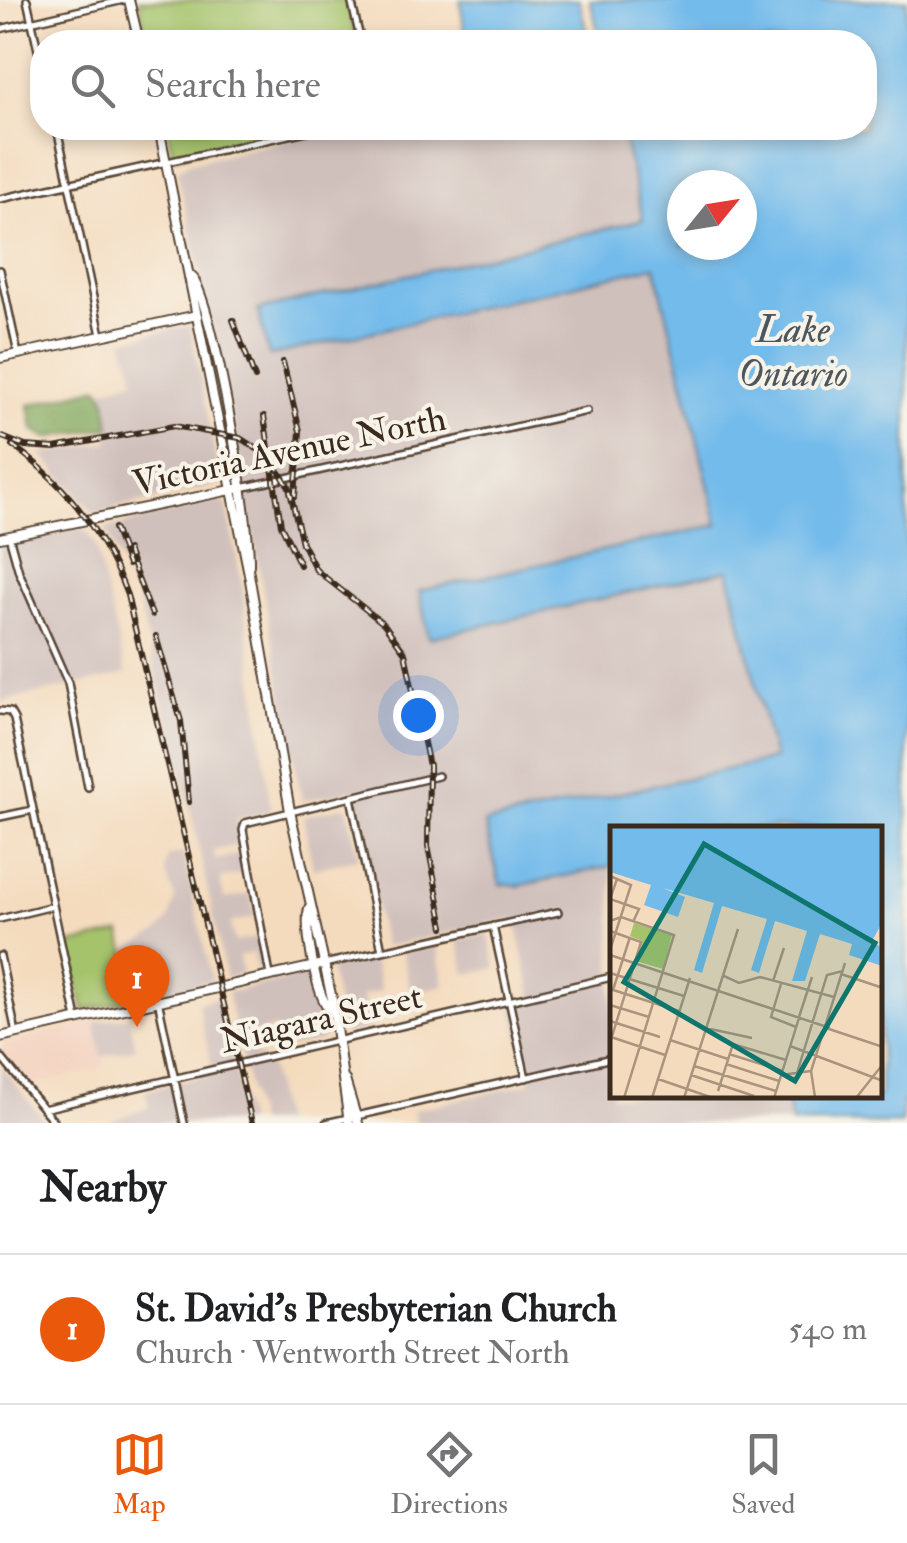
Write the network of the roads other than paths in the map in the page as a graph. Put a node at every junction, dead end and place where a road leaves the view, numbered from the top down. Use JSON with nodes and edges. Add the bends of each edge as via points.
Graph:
{"nodes":[{"id":1,"x":26,"y":0,"type":"edge"},
{"id":2,"x":126,"y":0,"type":"edge"},
{"id":3,"x":351,"y":0,"type":"edge"},
{"id":4,"x":32,"y":22,"type":"junction"},
{"id":5,"x":0,"y":29,"type":"edge"},
{"id":6,"x":34,"y":30,"type":"edge"},
{"id":7,"x":135,"y":30,"type":"edge"},
{"id":8,"x":358,"y":30,"type":"edge"},
{"id":9,"x":59,"y":140,"type":"edge"},
{"id":10,"x":163,"y":140,"type":"edge"},
{"id":11,"x":266,"y":140,"type":"edge"},
{"id":12,"x":168,"y":162,"type":"junction"},
{"id":13,"x":70,"y":183,"type":"junction"},
{"id":14,"x":0,"y":199,"type":"edge"},
{"id":15,"x":0,"y":270,"type":"edge"},
{"id":16,"x":202,"y":314,"type":"junction"},
{"id":17,"x":101,"y":335,"type":"junction"},
{"id":18,"x":18,"y":354,"type":"junction"},
{"id":19,"x":0,"y":358,"type":"edge"},
{"id":20,"x":587,"y":411,"type":"dead end"},
{"id":21,"x":236,"y":489,"type":"junction"},
{"id":22,"x":5,"y":537,"type":"edge"},
{"id":23,"x":0,"y":711,"type":"edge"},
{"id":24,"x":438,"y":776,"type":"dead end"},
{"id":25,"x":88,"y":787,"type":"dead end"},
{"id":26,"x":351,"y":797,"type":"junction"},
{"id":27,"x":33,"y":810,"type":"junction"},
{"id":28,"x":290,"y":811,"type":"junction"},
{"id":29,"x":0,"y":817,"type":"edge"},
{"id":30,"x":54,"y":906,"type":"junction"},
{"id":31,"x":558,"y":912,"type":"dead end"},
{"id":32,"x":0,"y":919,"type":"edge"},
{"id":33,"x":493,"y":926,"type":"junction"},
{"id":34,"x":382,"y":951,"type":"junction"},
{"id":35,"x":0,"y":956,"type":"edge"},
{"id":36,"x":320,"y":964,"type":"junction"},
{"id":37,"x":270,"y":975,"type":"junction"},
{"id":38,"x":610,"y":978,"type":"edge"},
{"id":39,"x":158,"y":1000,"type":"junction"},
{"id":40,"x":509,"y":1001,"type":"junction"},
{"id":41,"x":77,"y":1018,"type":"junction"},
{"id":42,"x":16,"y":1033,"type":"junction"},
{"id":43,"x":0,"y":1036,"type":"edge"},
{"id":44,"x":336,"y":1040,"type":"junction"},
{"id":45,"x":0,"y":1056,"type":"edge"},
{"id":46,"x":610,"y":1058,"type":"edge"},
{"id":47,"x":174,"y":1077,"type":"junction"},
{"id":48,"x":526,"y":1078,"type":"junction"},
{"id":49,"x":43,"y":1109,"type":"junction"},
{"id":50,"x":353,"y":1120,"type":"edge"},
{"id":51,"x":54,"y":1123,"type":"edge"},
{"id":52,"x":184,"y":1123,"type":"edge"},
{"id":53,"x":326,"y":1123,"type":"edge"}],
"edges":[{"from":1,"to":4,"type":"street"},
{"from":2,"to":4,"type":"street"},
{"from":2,"to":7,"type":"main road"},
{"from":3,"to":8,"type":"street"},
{"from":4,"to":5,"type":"street"},
{"from":4,"to":6,"type":"street"},
{"from":9,"to":13,"type":"street"},
{"from":10,"to":12,"type":"main road"},
{"from":11,"to":12,"type":"street"},
{"from":12,"to":13,"type":"street"},
{"from":12,"to":16,"type":"main road"},
{"from":13,"to":14,"type":"street"},
{"from":13,"to":17,"type":"street"},
{"from":15,"to":18,"type":"street"},
{"from":16,"to":17,"type":"main road"},
{"from":16,"to":21,"type":"main road"},
{"from":17,"to":18,"type":"main road"},
{"from":18,"to":19,"type":"main road"},
{"from":20,"to":21,"type":"street","name":"Victoria Avenue North"},
{"from":21,"to":22,"type":"main road","name":"Victoria Avenue North"},
{"from":21,"to":28,"type":"main road"},
{"from":22,"to":25,"type":"street","via":[[68,683]]},
{"from":23,"to":27,"type":"street","via":[[10,712]]},
{"from":24,"to":26,"type":"street"},
{"from":26,"to":28,"type":"street"},
{"from":26,"to":34,"type":"street"},
{"from":27,"to":29,"type":"street"},
{"from":27,"to":30,"type":"street"},
{"from":28,"to":36,"type":"main road"},
{"from":28,"to":37,"type":"street","via":[[243,826]]},
{"from":30,"to":32,"type":"street"},
{"from":30,"to":41,"type":"street"},
{"from":31,"to":33,"type":"street"},
{"from":33,"to":34,"type":"street"},
{"from":33,"to":40,"type":"street"},
{"from":34,"to":36,"type":"street"},
{"from":35,"to":42,"type":"street"},
{"from":36,"to":37,"type":"main road"},
{"from":36,"to":44,"type":"main road"},
{"from":37,"to":39,"type":"main road"},
{"from":38,"to":40,"type":"street","name":"Niagara Street"},
{"from":39,"to":41,"type":"main road"},
{"from":39,"to":47,"type":"street"},
{"from":40,"to":44,"type":"street","name":"Niagara Street"},
{"from":40,"to":48,"type":"street"},
{"from":41,"to":42,"type":"main road"},
{"from":42,"to":43,"type":"main road"},
{"from":44,"to":47,"type":"street","name":"Niagara Street"},
{"from":44,"to":50,"type":"main road"},
{"from":45,"to":49,"type":"street"},
{"from":46,"to":48,"type":"street"},
{"from":47,"to":49,"type":"street","name":"Niagara Street"},
{"from":47,"to":52,"type":"street"},
{"from":48,"to":50,"type":"street"},
{"from":49,"to":51,"type":"street"},
{"from":50,"to":53,"type":"street"}]}
